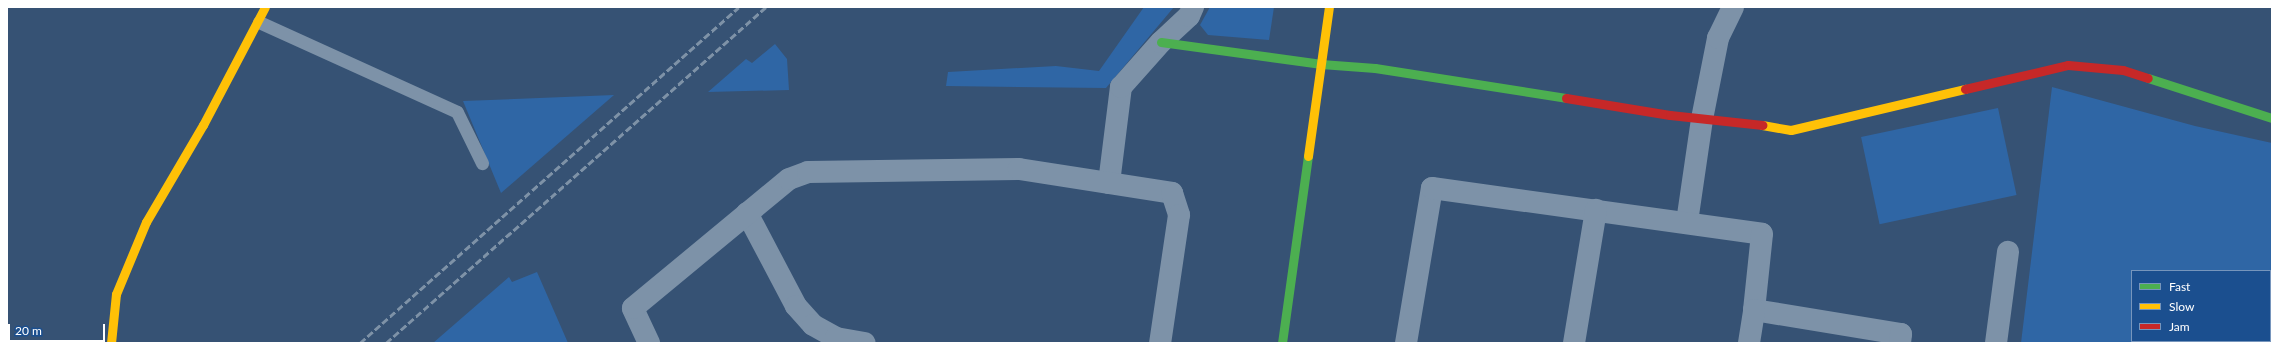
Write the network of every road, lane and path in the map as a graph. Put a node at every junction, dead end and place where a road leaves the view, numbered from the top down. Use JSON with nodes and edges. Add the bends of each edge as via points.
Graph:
{"nodes":[{"id":1,"x":265,"y":7,"type":"edge"},
{"id":2,"x":1193,"y":7,"type":"edge"},
{"id":3,"x":1329,"y":7,"type":"edge"},
{"id":4,"x":1733,"y":7,"type":"edge"},
{"id":5,"x":259,"y":22,"type":"junction"},
{"id":6,"x":1161,"y":42,"type":"junction"},
{"id":7,"x":1321,"y":64,"type":"junction"},
{"id":8,"x":2272,"y":118,"type":"edge"},
{"id":9,"x":1702,"y":119,"type":"junction"},
{"id":10,"x":482,"y":163,"type":"dead end"},
{"id":11,"x":1109,"y":183,"type":"junction"},
{"id":12,"x":1596,"y":210,"type":"junction"},
{"id":13,"x":747,"y":213,"type":"junction"},
{"id":14,"x":1687,"y":222,"type":"junction"},
{"id":15,"x":2008,"y":252,"type":"dead end"},
{"id":16,"x":1754,"y":310,"type":"junction"},
{"id":17,"x":112,"y":343,"type":"edge"},
{"id":18,"x":649,"y":343,"type":"edge"},
{"id":19,"x":865,"y":343,"type":"edge"},
{"id":20,"x":1160,"y":343,"type":"edge"},
{"id":21,"x":1282,"y":343,"type":"edge"},
{"id":22,"x":1406,"y":343,"type":"edge"},
{"id":23,"x":1574,"y":343,"type":"edge"},
{"id":24,"x":1749,"y":343,"type":"edge"},
{"id":25,"x":1900,"y":343,"type":"edge"},
{"id":26,"x":1996,"y":343,"type":"edge"}],
"edges":[{"from":1,"to":5,"type":"street"},
{"from":2,"to":6,"type":"street","via":[[1189,16]]},
{"from":3,"to":7,"type":"street"},
{"from":4,"to":9,"type":"street","via":[[1718,38]]},
{"from":5,"to":10,"type":"lane","via":[[457,112]]},
{"from":5,"to":17,"type":"street","via":[[143,229],[116,294]]},
{"from":6,"to":7,"type":"street"},
{"from":6,"to":11,"type":"street","via":[[1121,87]]},
{"from":7,"to":9,"type":"street","via":[[1375,68]]},
{"from":7,"to":21,"type":"street"},
{"from":8,"to":9,"type":"street","via":[[2123,70],[2068,65],[1791,130],[1731,120]]},
{"from":9,"to":14,"type":"street"},
{"from":11,"to":13,"type":"street","via":[[1019,169],[808,172],[789,179]]},
{"from":11,"to":20,"type":"street","via":[[1172,193],[1179,215]]},
{"from":12,"to":14,"type":"street"},
{"from":12,"to":22,"type":"street","via":[[1432,188]]},
{"from":12,"to":23,"type":"street"},
{"from":13,"to":18,"type":"street","via":[[633,308]]},
{"from":13,"to":19,"type":"street","via":[[796,306],[814,325],[836,338]]},
{"from":14,"to":16,"type":"street","via":[[1762,234]]},
{"from":15,"to":26,"type":"street"},
{"from":16,"to":24,"type":"street"},
{"from":16,"to":25,"type":"street","via":[[1901,334]]}]}
